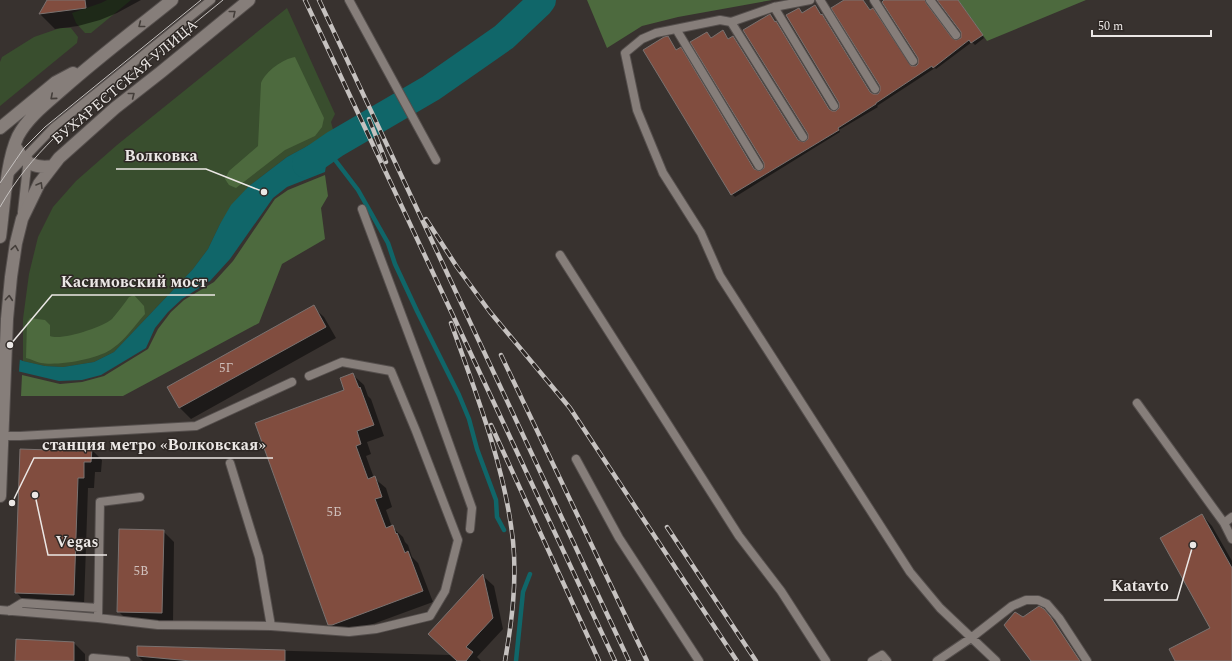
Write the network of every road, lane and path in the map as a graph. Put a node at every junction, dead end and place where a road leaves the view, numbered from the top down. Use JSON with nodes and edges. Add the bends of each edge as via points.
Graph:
{"nodes":[{"id":1,"x":172,"y":0,"type":"edge"},
{"id":2,"x":211,"y":0,"type":"edge"},
{"id":3,"x":249,"y":0,"type":"edge"},
{"id":4,"x":349,"y":0,"type":"edge"},
{"id":5,"x":810,"y":0,"type":"edge"},
{"id":6,"x":820,"y":0,"type":"edge"},
{"id":7,"x":874,"y":0,"type":"edge"},
{"id":8,"x":930,"y":0,"type":"edge"},
{"id":9,"x":774,"y":7,"type":"junction"},
{"id":10,"x":731,"y":22,"type":"junction"},
{"id":11,"x":676,"y":29,"type":"junction"},
{"id":12,"x":956,"y":35,"type":"dead end"},
{"id":13,"x":914,"y":61,"type":"dead end"},
{"id":14,"x":94,"y":62,"type":"junction"},
{"id":15,"x":875,"y":89,"type":"dead end"},
{"id":16,"x":834,"y":106,"type":"dead end"},
{"id":17,"x":0,"y":128,"type":"edge"},
{"id":18,"x":803,"y":137,"type":"dead end"},
{"id":19,"x":15,"y":146,"type":"junction"},
{"id":20,"x":26,"y":158,"type":"junction"},
{"id":21,"x":436,"y":160,"type":"dead end"},
{"id":22,"x":53,"y":166,"type":"junction"},
{"id":23,"x":759,"y":166,"type":"dead end"},
{"id":24,"x":8,"y":175,"type":"junction"},
{"id":25,"x":362,"y":209,"type":"dead end"},
{"id":26,"x":1,"y":219,"type":"edge"},
{"id":27,"x":22,"y":219,"type":"junction"},
{"id":28,"x":0,"y":237,"type":"edge"},
{"id":29,"x":560,"y":255,"type":"dead end"},
{"id":30,"x":309,"y":376,"type":"dead end"},
{"id":31,"x":292,"y":382,"type":"dead end"},
{"id":32,"x":1137,"y":403,"type":"dead end"},
{"id":33,"x":2,"y":436,"type":"junction"},
{"id":34,"x":576,"y":459,"type":"dead end"},
{"id":35,"x":230,"y":463,"type":"dead end"},
{"id":36,"x":0,"y":496,"type":"edge"},
{"id":37,"x":140,"y":497,"type":"dead end"},
{"id":38,"x":1232,"y":517,"type":"edge"},
{"id":39,"x":1224,"y":523,"type":"junction"},
{"id":40,"x":470,"y":529,"type":"dead end"},
{"id":41,"x":1232,"y":539,"type":"edge"},
{"id":42,"x":98,"y":608,"type":"junction"},
{"id":43,"x":0,"y":610,"type":"edge"},
{"id":44,"x":9,"y":611,"type":"junction"},
{"id":45,"x":98,"y":618,"type":"junction"},
{"id":46,"x":271,"y":626,"type":"junction"},
{"id":47,"x":971,"y":638,"type":"junction"},
{"id":48,"x":93,"y":661,"type":"edge"},
{"id":49,"x":126,"y":661,"type":"edge"},
{"id":50,"x":699,"y":661,"type":"edge"},
{"id":51,"x":826,"y":661,"type":"edge"},
{"id":52,"x":872,"y":661,"type":"edge"},
{"id":53,"x":887,"y":661,"type":"edge"},
{"id":54,"x":937,"y":661,"type":"edge"},
{"id":55,"x":996,"y":661,"type":"edge"},
{"id":56,"x":1087,"y":661,"type":"edge"}],
"edges":[{"from":1,"to":14,"type":"main road","one_way":true},
{"from":2,"to":20,"type":"lane","via":[[54,127]]},
{"from":22,"to":3,"type":"main road","name":"БУХАРЕСТСКАЯ УЛИЦА","one_way":true,"via":[[82,136],[115,108]]},
{"from":4,"to":21,"type":"lane"},
{"from":5,"to":9,"type":"lane"},
{"from":6,"to":15,"type":"lane"},
{"from":7,"to":13,"type":"lane"},
{"from":8,"to":12,"type":"lane"},
{"from":9,"to":10,"type":"lane"},
{"from":9,"to":16,"type":"lane"},
{"from":10,"to":11,"type":"lane","via":[[720,20]]},
{"from":10,"to":18,"type":"lane"},
{"from":11,"to":23,"type":"lane"},
{"from":11,"to":47,"type":"lane","via":[[642,38],[625,53],[637,110],[663,173],[701,233],[720,276],[910,572],[940,608]]},
{"from":14,"to":17,"type":"main road","via":[[56,82]]},
{"from":14,"to":19,"type":"main road","one_way":true,"via":[[29,121],[18,136]]},
{"from":19,"to":20,"type":"main road"},
{"from":19,"to":24,"type":"main road"},
{"from":20,"to":22,"type":"main road","via":[[37,166]]},
{"from":20,"to":24,"type":"lane"},
{"from":20,"to":27,"type":"lane"},
{"from":27,"to":22,"type":"main road","name":"БУХАРЕСТСКАЯ УЛИЦА","one_way":true,"via":[[40,184]]},
{"from":24,"to":26,"type":"main road"},
{"from":25,"to":40,"type":"lane","via":[[472,508]]},
{"from":26,"to":27,"type":"main road"},
{"from":26,"to":28,"type":"main road"},
{"from":33,"to":27,"type":"main road","name":"БУХАРЕСТСКАЯ УЛИЦА","one_way":true,"via":[[7,319],[16,243]]},
{"from":29,"to":51,"type":"lane","via":[[739,536],[781,591]]},
{"from":30,"to":46,"type":"lane","via":[[342,362],[391,371],[458,540],[445,591],[430,616],[376,629],[349,632]]},
{"from":31,"to":33,"type":"lane","via":[[196,426]]},
{"from":32,"to":39,"type":"lane"},
{"from":33,"to":36,"type":"main road","name":"БУХАРЕСТСКАЯ УЛИЦА"},
{"from":34,"to":50,"type":"lane","via":[[619,538]]},
{"from":35,"to":46,"type":"lane","via":[[259,557]]},
{"from":37,"to":42,"type":"lane","via":[[100,502]]},
{"from":38,"to":39,"type":"lane"},
{"from":39,"to":41,"type":"lane"},
{"from":42,"to":44,"type":"lane","via":[[22,603]]},
{"from":42,"to":45,"type":"lane"},
{"from":43,"to":44,"type":"lane"},
{"from":44,"to":45,"type":"lane"},
{"from":45,"to":46,"type":"lane","via":[[158,625]]},
{"from":47,"to":54,"type":"lane"},
{"from":47,"to":55,"type":"lane"},
{"from":47,"to":56,"type":"lane","via":[[1012,606],[1026,600],[1038,600],[1047,604],[1059,618]]},
{"from":48,"to":49,"type":"lane","via":[[93,658]]},
{"from":52,"to":53,"type":"lane","via":[[882,655]]}]}
